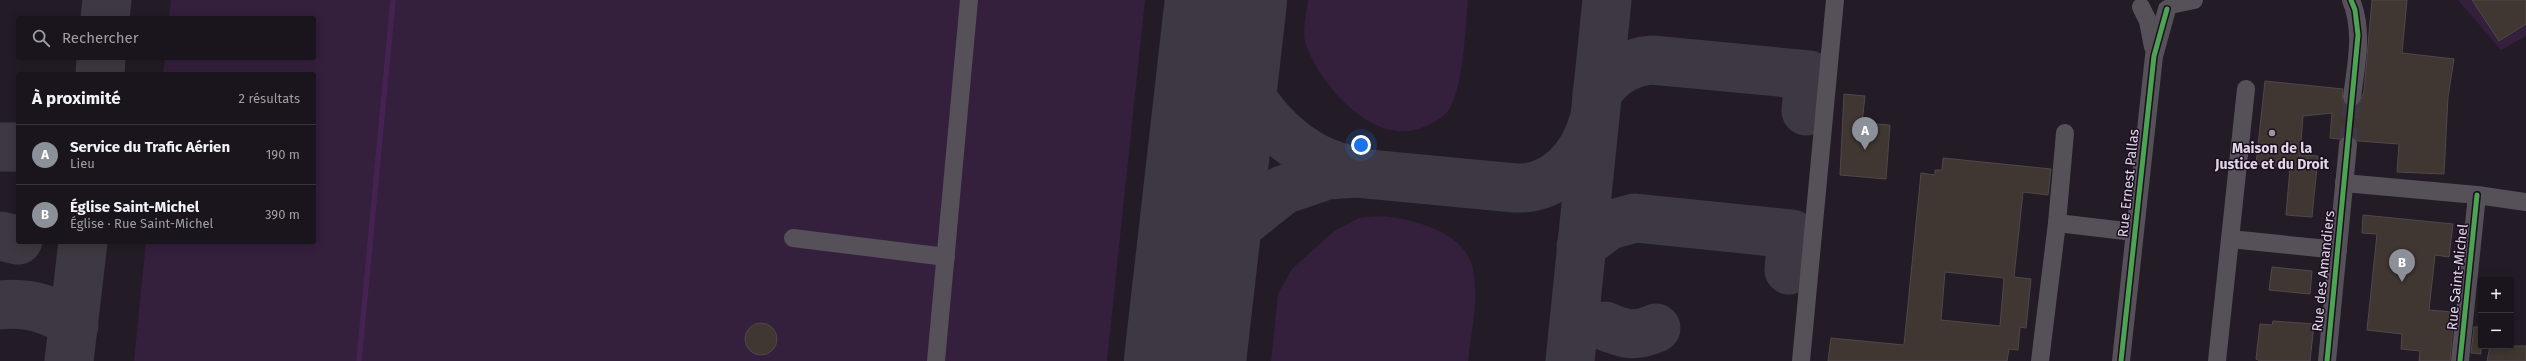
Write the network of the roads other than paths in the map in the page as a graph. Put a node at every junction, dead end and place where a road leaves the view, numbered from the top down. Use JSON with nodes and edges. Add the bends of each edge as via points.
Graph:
{"nodes":[{"id":1,"x":969,"y":0,"type":"edge"},
{"id":2,"x":1835,"y":0,"type":"edge"},
{"id":3,"x":2194,"y":0,"type":"edge"},
{"id":4,"x":2352,"y":0,"type":"edge"},
{"id":5,"x":2138,"y":3,"type":"edge"},
{"id":6,"x":2173,"y":5,"type":"edge"},
{"id":7,"x":2154,"y":56,"type":"junction"},
{"id":8,"x":2246,"y":89,"type":"dead end"},
{"id":9,"x":2352,"y":97,"type":"tunnel mouth"},
{"id":10,"x":2065,"y":133,"type":"dead end"},
{"id":11,"x":2348,"y":145,"type":"tunnel mouth"},
{"id":12,"x":2344,"y":183,"type":"junction"},
{"id":13,"x":2477,"y":195,"type":"junction"},
{"id":14,"x":2526,"y":202,"type":"edge"},
{"id":15,"x":2057,"y":223,"type":"junction"},
{"id":16,"x":2134,"y":232,"type":"junction"},
{"id":17,"x":793,"y":238,"type":"dead end"},
{"id":18,"x":2230,"y":239,"type":"junction"},
{"id":19,"x":2338,"y":250,"type":"junction"},
{"id":20,"x":946,"y":257,"type":"junction"},
{"id":21,"x":936,"y":361,"type":"edge"},
{"id":22,"x":1801,"y":361,"type":"edge"},
{"id":23,"x":2040,"y":361,"type":"edge"},
{"id":24,"x":2121,"y":361,"type":"edge"},
{"id":25,"x":2217,"y":361,"type":"edge"},
{"id":26,"x":2326,"y":361,"type":"edge"},
{"id":27,"x":2460,"y":361,"type":"edge"}],
"edges":[{"from":1,"to":20,"type":"street"},
{"from":2,"to":22,"type":"street"},
{"from":3,"to":6,"type":"street"},
{"from":4,"to":9,"type":"street","via":[[2358,35]]},
{"from":5,"to":6,"type":"street","via":[[2158,11]]},
{"from":5,"to":7,"type":"street","name":"Rue Ernest Pallas","via":[[2148,21]]},
{"from":6,"to":7,"type":"street","name":"Rue Ernest Pallas"},
{"from":7,"to":16,"type":"street","name":"Rue Ernest Pallas"},
{"from":8,"to":18,"type":"street"},
{"from":10,"to":15,"type":"street"},
{"from":11,"to":12,"type":"street","name":"Rue des Amandiers"},
{"from":12,"to":13,"type":"street"},
{"from":12,"to":19,"type":"street","name":"Rue des Amandiers"},
{"from":13,"to":14,"type":"street"},
{"from":13,"to":27,"type":"street","name":"Rue Saint-Michel"},
{"from":15,"to":16,"type":"street"},
{"from":15,"to":23,"type":"street"},
{"from":16,"to":24,"type":"street","name":"Rue Ernest Pallas"},
{"from":17,"to":20,"type":"street"},
{"from":18,"to":19,"type":"street"},
{"from":18,"to":25,"type":"street"},
{"from":19,"to":26,"type":"street","name":"Rue des Amandiers"},
{"from":20,"to":21,"type":"street"}]}
